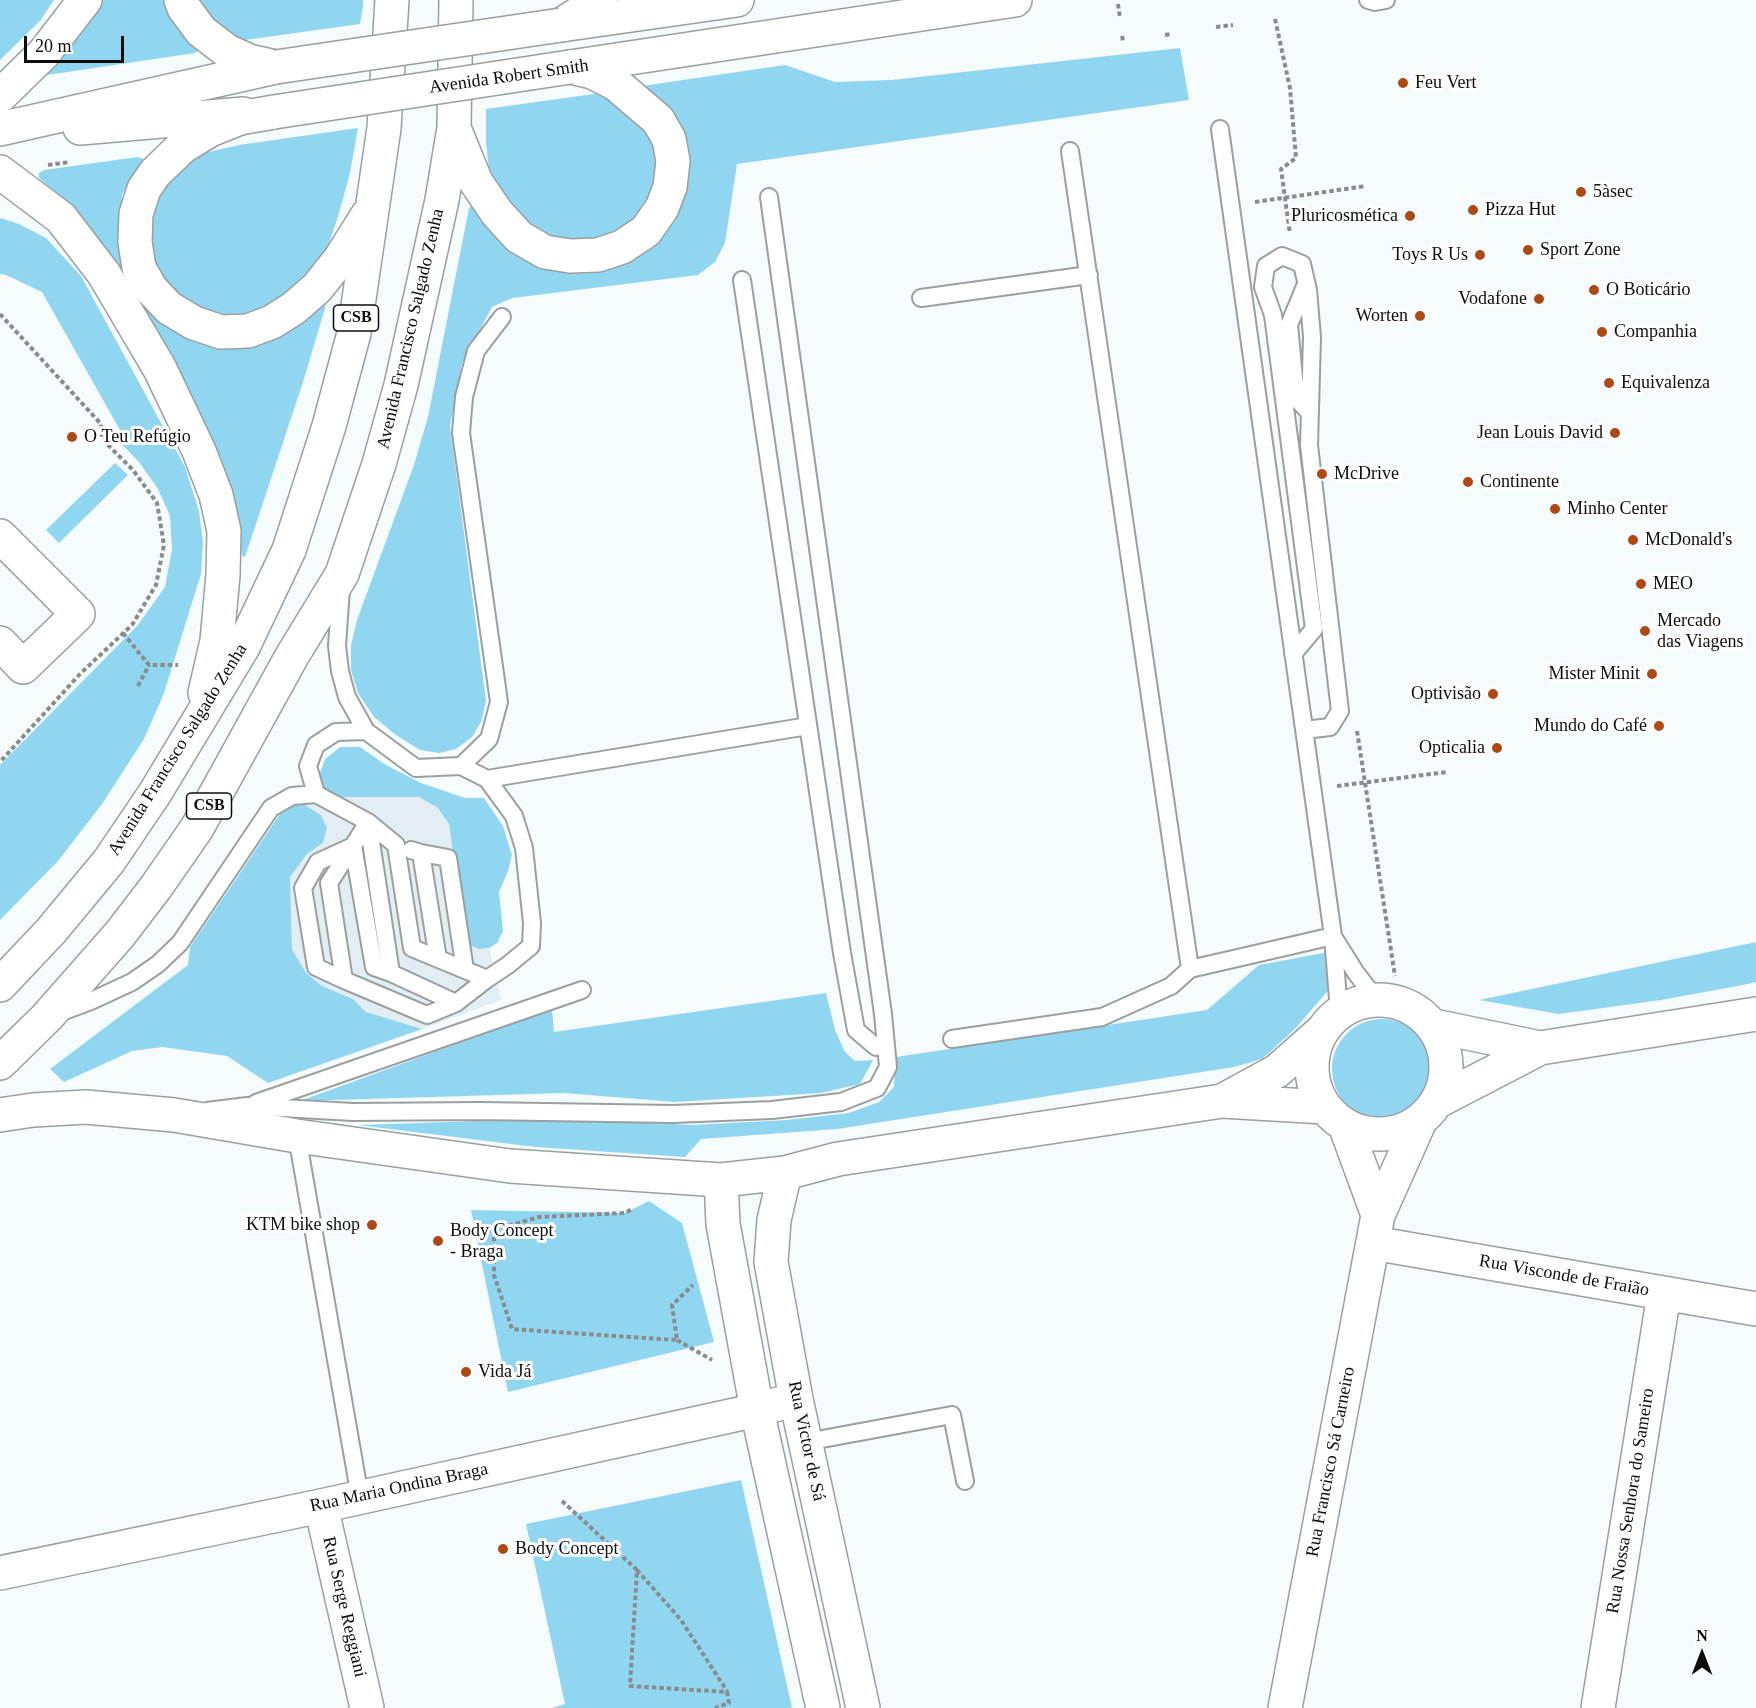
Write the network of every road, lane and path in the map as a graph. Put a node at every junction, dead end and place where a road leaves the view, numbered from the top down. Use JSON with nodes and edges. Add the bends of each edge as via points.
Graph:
{"nodes":[{"id":1,"x":85,"y":0,"type":"edge"},
{"id":2,"x":181,"y":0,"type":"edge"},
{"id":3,"x":392,"y":0,"type":"edge"},
{"id":4,"x":456,"y":0,"type":"edge"},
{"id":5,"x":600,"y":0,"type":"edge"},
{"id":6,"x":737,"y":0,"type":"edge"},
{"id":7,"x":1015,"y":0,"type":"edge"},
{"id":8,"x":1368,"y":0,"type":"edge"},
{"id":9,"x":1386,"y":0,"type":"edge"},
{"id":10,"x":1118,"y":4,"type":"dead end"},
{"id":11,"x":1120,"y":18,"type":"dead end"},
{"id":12,"x":1275,"y":19,"type":"dead end"},
{"id":13,"x":561,"y":25,"type":"junction"},
{"id":14,"x":1233,"y":25,"type":"dead end"},
{"id":15,"x":1216,"y":27,"type":"dead end"},
{"id":16,"x":1171,"y":34,"type":"dead end"},
{"id":17,"x":1165,"y":35,"type":"dead end"},
{"id":18,"x":1122,"y":36,"type":"dead end"},
{"id":19,"x":1123,"y":41,"type":"dead end"},
{"id":20,"x":276,"y":67,"type":"junction"},
{"id":21,"x":570,"y":68,"type":"junction"},
{"id":22,"x":0,"y":96,"type":"edge"},
{"id":23,"x":274,"y":112,"type":"junction"},
{"id":24,"x":454,"y":128,"type":"junction"},
{"id":25,"x":0,"y":129,"type":"edge"},
{"id":26,"x":1220,"y":129,"type":"dead end"},
{"id":27,"x":0,"y":135,"type":"edge"},
{"id":28,"x":1071,"y":151,"type":"dead end"},
{"id":29,"x":0,"y":172,"type":"edge"},
{"id":30,"x":1366,"y":186,"type":"dead end"},
{"id":31,"x":769,"y":196,"type":"dead end"},
{"id":32,"x":1285,"y":198,"type":"junction"},
{"id":33,"x":373,"y":207,"type":"junction"},
{"id":34,"x":1290,"y":235,"type":"dead end"},
{"id":35,"x":1089,"y":275,"type":"junction"},
{"id":36,"x":742,"y":280,"type":"dead end"},
{"id":37,"x":921,"y":298,"type":"dead end"},
{"id":38,"x":0,"y":314,"type":"edge"},
{"id":39,"x":502,"y":317,"type":"dead end"},
{"id":40,"x":0,"y":536,"type":"edge"},
{"id":41,"x":342,"y":574,"type":"junction"},
{"id":42,"x":123,"y":633,"type":"junction"},
{"id":43,"x":0,"y":643,"type":"edge"},
{"id":44,"x":1293,"y":654,"type":"junction"},
{"id":45,"x":149,"y":665,"type":"junction"},
{"id":46,"x":178,"y":665,"type":"dead end"},
{"id":47,"x":138,"y":686,"type":"dead end"},
{"id":48,"x":198,"y":722,"type":"junction"},
{"id":49,"x":808,"y":726,"type":"junction"},
{"id":50,"x":1356,"y":726,"type":"dead end"},
{"id":51,"x":1304,"y":730,"type":"junction"},
{"id":52,"x":366,"y":731,"type":"junction"},
{"id":53,"x":0,"y":762,"type":"edge"},
{"id":54,"x":461,"y":766,"type":"junction"},
{"id":55,"x":1447,"y":772,"type":"dead end"},
{"id":56,"x":487,"y":779,"type":"junction"},
{"id":57,"x":1364,"y":782,"type":"junction"},
{"id":58,"x":316,"y":795,"type":"junction"},
{"id":59,"x":369,"y":822,"type":"junction"},
{"id":60,"x":396,"y":845,"type":"junction"},
{"id":61,"x":353,"y":846,"type":"junction"},
{"id":62,"x":421,"y":853,"type":"junction"},
{"id":63,"x":1333,"y":936,"type":"junction"},
{"id":64,"x":438,"y":959,"type":"junction"},
{"id":65,"x":1190,"y":969,"type":"junction"},
{"id":66,"x":465,"y":970,"type":"junction"},
{"id":67,"x":391,"y":973,"type":"junction"},
{"id":68,"x":487,"y":979,"type":"junction"},
{"id":69,"x":344,"y":980,"type":"junction"},
{"id":70,"x":0,"y":985,"type":"edge"},
{"id":71,"x":1385,"y":987,"type":"junction"},
{"id":72,"x":582,"y":990,"type":"dead end"},
{"id":73,"x":456,"y":1004,"type":"junction"},
{"id":74,"x":1756,"y":1014,"type":"edge"},
{"id":75,"x":47,"y":1017,"type":"junction"},
{"id":76,"x":1330,"y":1022,"type":"junction"},
{"id":77,"x":1434,"y":1026,"type":"junction"},
{"id":78,"x":952,"y":1039,"type":"dead end"},
{"id":79,"x":876,"y":1047,"type":"dead end"},
{"id":80,"x":1540,"y":1048,"type":"junction"},
{"id":81,"x":0,"y":1063,"type":"edge"},
{"id":82,"x":1222,"y":1101,"type":"junction"},
{"id":83,"x":247,"y":1106,"type":"junction"},
{"id":84,"x":1429,"y":1111,"type":"junction"},
{"id":85,"x":0,"y":1115,"type":"edge"},
{"id":86,"x":174,"y":1115,"type":"junction"},
{"id":87,"x":1335,"y":1116,"type":"junction"},
{"id":88,"x":297,"y":1136,"type":"junction"},
{"id":89,"x":784,"y":1173,"type":"junction"},
{"id":90,"x":721,"y":1180,"type":"junction"},
{"id":91,"x":640,"y":1205,"type":"dead end"},
{"id":92,"x":1376,"y":1229,"type":"junction"},
{"id":93,"x":494,"y":1230,"type":"junction"},
{"id":94,"x":464,"y":1237,"type":"dead end"},
{"id":95,"x":693,"y":1285,"type":"dead end"},
{"id":96,"x":1664,"y":1294,"type":"junction"},
{"id":97,"x":1756,"y":1309,"type":"edge"},
{"id":98,"x":677,"y":1340,"type":"junction"},
{"id":99,"x":711,"y":1360,"type":"dead end"},
{"id":100,"x":796,"y":1399,"type":"junction"},
{"id":101,"x":757,"y":1410,"type":"junction"},
{"id":102,"x":806,"y":1442,"type":"junction"},
{"id":103,"x":965,"y":1481,"type":"dead end"},
{"id":104,"x":360,"y":1497,"type":"junction"},
{"id":105,"x":562,"y":1501,"type":"dead end"},
{"id":106,"x":321,"y":1506,"type":"junction"},
{"id":107,"x":637,"y":1570,"type":"junction"},
{"id":108,"x":0,"y":1573,"type":"edge"},
{"id":109,"x":727,"y":1692,"type":"junction"},
{"id":110,"x":729,"y":1703,"type":"junction"},
{"id":111,"x":367,"y":1708,"type":"edge"},
{"id":112,"x":715,"y":1708,"type":"edge"},
{"id":113,"x":732,"y":1708,"type":"edge"},
{"id":114,"x":822,"y":1708,"type":"edge"},
{"id":115,"x":863,"y":1708,"type":"edge"},
{"id":116,"x":1285,"y":1708,"type":"edge"},
{"id":117,"x":1599,"y":1708,"type":"edge"}],
"edges":[{"from":1,"to":22,"type":"main road","via":[[44,53]]},
{"from":2,"to":20,"type":"main road","via":[[201,31],[227,51]]},
{"from":3,"to":33,"type":"main road","number":"CSB","via":[[384,128]]},
{"from":4,"to":24,"type":"main road","number":"CSB"},
{"from":5,"to":13,"type":"main road"},
{"from":6,"to":13,"type":"main road"},
{"from":7,"to":21,"type":"main road","name":"Avenida Robert Smith"},
{"from":8,"to":9,"type":"lane"},
{"from":10,"to":11,"type":"path"},
{"from":12,"to":32,"type":"path","via":[[1290,88],[1296,158],[1281,169]]},
{"from":13,"to":20,"type":"main road","bridge":true},
{"from":14,"to":15,"type":"path"},
{"from":16,"to":17,"type":"path"},
{"from":18,"to":19,"type":"path"},
{"from":20,"to":25,"type":"main road"},
{"from":21,"to":23,"type":"main road","name":"Avenida Robert Smith","bridge":true},
{"from":21,"to":24,"type":"main road","via":[[592,72],[616,84],[658,120],[669,139],[673,161],[670,187],[662,208],[646,231],[622,247],[598,255],[570,256],[545,252],[519,237],[496,213],[476,182]]},
{"from":23,"to":27,"type":"main road","name":"Avenida Robert Smith"},
{"from":23,"to":33,"type":"main road","via":[[240,118],[182,147],[155,172],[144,189],[136,214],[139,267],[151,289],[169,308],[194,323],[221,332],[248,331],[272,322],[317,288]]},
{"from":24,"to":41,"type":"main road","name":"Avenida Francisco Salgado Zenha","number":"CSB","via":[[401,386]]},
{"from":26,"to":44,"type":"lane"},
{"from":28,"to":35,"type":"lane"},
{"from":29,"to":48,"type":"main road","via":[[61,218],[104,274],[160,369],[216,495],[224,531],[223,575],[217,641]]},
{"from":30,"to":32,"type":"path"},
{"from":31,"to":83,"type":"lane","via":[[883,1014],[888,1067],[877,1088],[841,1102],[772,1110],[673,1114],[352,1112]]},
{"from":32,"to":34,"type":"path"},
{"from":33,"to":48,"type":"main road","name":"Avenida Francisco Salgado Zenha","number":"CSB","via":[[354,333],[289,550],[243,647]]},
{"from":35,"to":37,"type":"lane"},
{"from":35,"to":65,"type":"lane"},
{"from":36,"to":49,"type":"lane"},
{"from":38,"to":42,"type":"path","via":[[101,424],[102,438],[157,503],[164,545],[156,585]]},
{"from":39,"to":54,"type":"lane","via":[[476,351],[464,397],[461,433],[500,702],[489,739]]},
{"from":40,"to":43,"type":"main road","via":[[78,614],[23,667]]},
{"from":41,"to":52,"type":"lane","via":[[337,646],[340,671]]},
{"from":41,"to":75,"type":"main road","name":"Avenida Francisco Salgado Zenha","number":"CSB","via":[[197,828],[120,934]]},
{"from":42,"to":45,"type":"path"},
{"from":42,"to":53,"type":"path"},
{"from":44,"to":51,"type":"lane"},
{"from":44,"to":51,"type":"lane","via":[[1314,628],[1273,315],[1263,287],[1266,266],[1282,256],[1302,264],[1306,284],[1312,337],[1309,445],[1340,711],[1330,727]]},
{"from":45,"to":46,"type":"path"},
{"from":45,"to":47,"type":"path"},
{"from":48,"to":70,"type":"main road","name":"Avenida Francisco Salgado Zenha","number":"CSB","via":[[109,861]]},
{"from":49,"to":56,"type":"lane"},
{"from":49,"to":79,"type":"lane","via":[[856,1030]]},
{"from":50,"to":57,"type":"path"},
{"from":51,"to":63,"type":"lane"},
{"from":52,"to":54,"type":"lane","via":[[416,768]]},
{"from":52,"to":58,"type":"lane","via":[[336,732],[316,745],[308,766]]},
{"from":54,"to":56,"type":"lane"},
{"from":55,"to":57,"type":"path"},
{"from":56,"to":68,"type":"lane","via":[[514,816],[524,848],[532,923],[531,946]]},
{"from":57,"to":71,"type":"path"},
{"from":58,"to":59,"type":"lane"},
{"from":58,"to":75,"type":"lane","via":[[292,796],[271,808],[180,943],[158,964],[132,982]]},
{"from":59,"to":60,"type":"lane"},
{"from":59,"to":61,"type":"lane"},
{"from":59,"to":67,"type":"lane"},
{"from":60,"to":62,"type":"lane"},
{"from":60,"to":64,"type":"lane","via":[[412,948]]},
{"from":61,"to":67,"type":"lane","via":[[374,967]]},
{"from":61,"to":69,"type":"lane","via":[[329,883]]},
{"from":61,"to":69,"type":"lane","via":[[318,862],[303,888],[316,967]]},
{"from":62,"to":64,"type":"lane"},
{"from":62,"to":66,"type":"lane","via":[[448,858]]},
{"from":63,"to":65,"type":"lane"},
{"from":63,"to":71,"type":"lane","via":[[1356,973]]},
{"from":63,"to":76,"type":"lane"},
{"from":64,"to":66,"type":"lane"},
{"from":65,"to":78,"type":"lane","via":[[1171,986],[1102,1017]]},
{"from":66,"to":68,"type":"lane"},
{"from":67,"to":73,"type":"lane"},
{"from":68,"to":73,"type":"lane"},
{"from":69,"to":73,"type":"lane","via":[[427,1015]]},
{"from":71,"to":76,"type":"main road"},
{"from":71,"to":77,"type":"main road","via":[[1395,1001],[1425,1016]]},
{"from":72,"to":83,"type":"lane"},
{"from":74,"to":80,"type":"main road"},
{"from":75,"to":81,"type":"main road","name":"Avenida Francisco Salgado Zenha","number":"CSB"},
{"from":76,"to":82,"type":"main road","via":[[1277,1071]]},
{"from":76,"to":87,"type":"main road","via":[[1314,1050],[1311,1071],[1316,1090]]},
{"from":77,"to":80,"type":"main road"},
{"from":77,"to":84,"type":"main road","via":[[1447,1063],[1445,1083]]},
{"from":80,"to":84,"type":"main road"},
{"from":82,"to":87,"type":"main road"},
{"from":82,"to":89,"type":"main road","via":[[838,1159]]},
{"from":83,"to":86,"type":"lane"},
{"from":84,"to":87,"type":"main road","via":[[1403,1130],[1383,1134],[1363,1133]]},
{"from":84,"to":92,"type":"main road","name":"Rua Francisco Sá Carneiro"},
{"from":85,"to":86,"type":"main road","via":[[86,1107]]},
{"from":86,"to":88,"type":"main road"},
{"from":87,"to":92,"type":"main road"},
{"from":88,"to":90,"type":"main road","via":[[510,1166]]},
{"from":88,"to":104,"type":"lane"},
{"from":89,"to":90,"type":"main road"},
{"from":89,"to":100,"type":"main road","name":"Rua Victor de Sá","via":[[774,1220],[771,1262]]},
{"from":90,"to":101,"type":"main road","via":[[723,1224]]},
{"from":91,"to":93,"type":"path","via":[[625,1213],[539,1217]]},
{"from":92,"to":96,"type":"main road","name":"Rua Visconde de Fraião"},
{"from":92,"to":116,"type":"main road","name":"Rua Francisco Sá Carneiro"},
{"from":93,"to":94,"type":"path"},
{"from":93,"to":98,"type":"path","via":[[494,1275],[513,1329]]},
{"from":95,"to":98,"type":"path","via":[[672,1305]]},
{"from":96,"to":97,"type":"main road","name":"Rua Visconde de Fraião"},
{"from":96,"to":117,"type":"main road","name":"Rua Nossa Senhora do Sameiro"},
{"from":98,"to":99,"type":"path"},
{"from":100,"to":101,"type":"main road","name":"Rua Maria Ondina Braga"},
{"from":100,"to":102,"type":"main road","name":"Rua Victor de Sá"},
{"from":101,"to":104,"type":"main road","name":"Rua Maria Ondina Braga"},
{"from":101,"to":114,"type":"main road"},
{"from":102,"to":103,"type":"lane","via":[[952,1415]]},
{"from":102,"to":115,"type":"main road","name":"Rua Victor de Sá"},
{"from":104,"to":106,"type":"main road","name":"Rua Maria Ondina Braga"},
{"from":105,"to":107,"type":"path"},
{"from":106,"to":108,"type":"main road","name":"Rua Maria Ondina Braga"},
{"from":106,"to":111,"type":"main road","name":"Rua Serge Reggiani"},
{"from":107,"to":109,"type":"path","via":[[681,1620]]},
{"from":107,"to":109,"type":"path","via":[[630,1686]]},
{"from":109,"to":110,"type":"path"},
{"from":110,"to":112,"type":"path"},
{"from":110,"to":113,"type":"path"}]}
